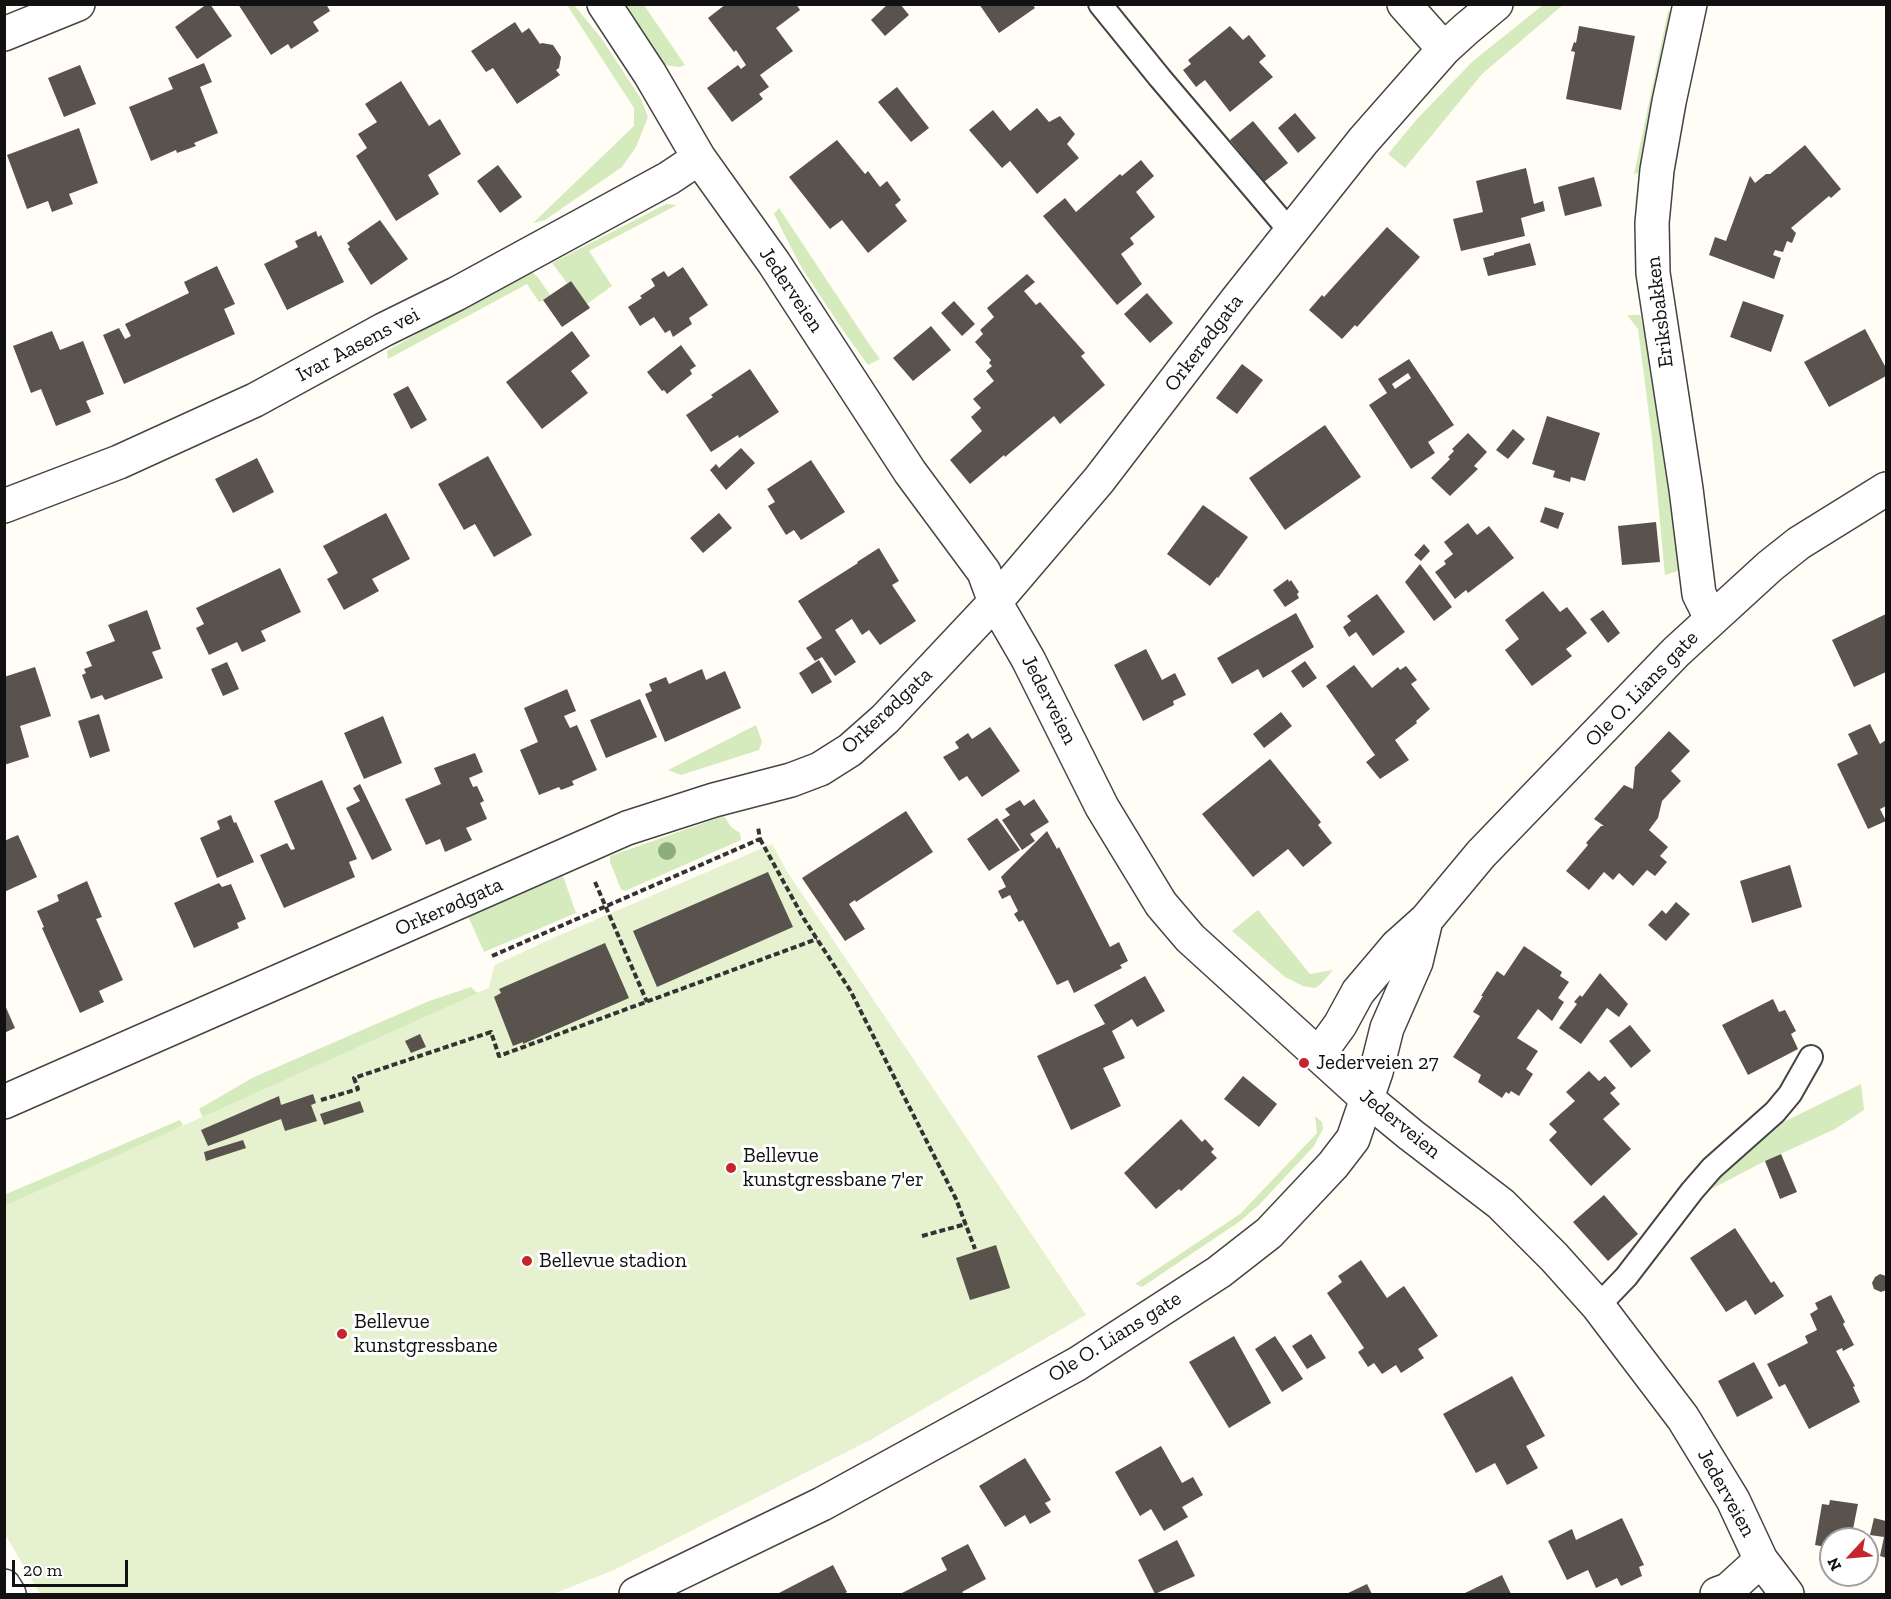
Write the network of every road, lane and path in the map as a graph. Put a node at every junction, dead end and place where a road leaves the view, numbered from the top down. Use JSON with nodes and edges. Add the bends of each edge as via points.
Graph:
{"nodes":[{"id":1,"x":78,"y":4,"type":"edge"},
{"id":2,"x":604,"y":4,"type":"edge"},
{"id":3,"x":1100,"y":4,"type":"edge"},
{"id":4,"x":1404,"y":4,"type":"edge"},
{"id":5,"x":1496,"y":4,"type":"edge"},
{"id":6,"x":1690,"y":4,"type":"edge"},
{"id":7,"x":4,"y":33,"type":"edge"},
{"id":8,"x":1444,"y":49,"type":"junction"},
{"id":9,"x":699,"y":158,"type":"junction"},
{"id":10,"x":1290,"y":231,"type":"junction"},
{"id":11,"x":1887,"y":489,"type":"edge"},
{"id":12,"x":4,"y":506,"type":"edge"},
{"id":13,"x":995,"y":602,"type":"junction"},
{"id":14,"x":1711,"y":618,"type":"junction"},
{"id":15,"x":750,"y":791,"type":"junction"},
{"id":16,"x":760,"y":839,"type":"junction"},
{"id":17,"x":581,"y":848,"type":"junction"},
{"id":18,"x":606,"y":906,"type":"junction"},
{"id":19,"x":1426,"y":920,"type":"junction"},
{"id":20,"x":817,"y":939,"type":"junction"},
{"id":21,"x":492,"y":956,"type":"dead end"},
{"id":22,"x":647,"y":1002,"type":"junction"},
{"id":23,"x":1319,"y":1054,"type":"junction"},
{"id":24,"x":1811,"y":1057,"type":"dead end"},
{"id":25,"x":1366,"y":1098,"type":"junction"},
{"id":26,"x":321,"y":1100,"type":"dead end"},
{"id":27,"x":4,"y":1102,"type":"edge"},
{"id":28,"x":966,"y":1224,"type":"junction"},
{"id":29,"x":922,"y":1236,"type":"dead end"},
{"id":30,"x":975,"y":1249,"type":"dead end"},
{"id":31,"x":1598,"y":1306,"type":"junction"},
{"id":32,"x":1761,"y":1560,"type":"junction"},
{"id":33,"x":4,"y":1586,"type":"edge"},
{"id":34,"x":9,"y":1594,"type":"edge"},
{"id":35,"x":636,"y":1594,"type":"edge"},
{"id":36,"x":1717,"y":1594,"type":"edge"},
{"id":37,"x":1751,"y":1594,"type":"edge"},
{"id":38,"x":1786,"y":1594,"type":"edge"}],
"edges":[{"from":1,"to":7,"type":"street"},
{"from":2,"to":9,"type":"street","name":"Jederveien"},
{"from":3,"to":10,"type":"lane"},
{"from":4,"to":8,"type":"street"},
{"from":5,"to":8,"type":"street","name":"Orkerødgata"},
{"from":6,"to":14,"type":"street","name":"Eriksbakken","via":[[1658,170],[1652,253],[1699,594]]},
{"from":8,"to":10,"type":"street","name":"Orkerødgata"},
{"from":9,"to":12,"type":"street","name":"Ivar Aasens vei","via":[[669,178],[255,400],[119,462]]},
{"from":9,"to":13,"type":"street","name":"Jederveien","via":[[774,263],[910,472],[984,572]]},
{"from":10,"to":13,"type":"street","name":"Orkerødgata","via":[[1099,480]]},
{"from":11,"to":14,"type":"street","name":"Ole O. Lians gate","via":[[1799,543]]},
{"from":13,"to":15,"type":"street","name":"Orkerødgata","via":[[885,719],[850,750],[820,769]]},
{"from":13,"to":23,"type":"street","name":"Jederveien","via":[[1102,807],[1161,904],[1190,938]]},
{"from":14,"to":19,"type":"street","name":"Ole O. Lians gate","via":[[1512,822]]},
{"from":15,"to":16,"type":"path"},
{"from":15,"to":17,"type":"street","name":"Orkerødgata","via":[[662,816]]},
{"from":16,"to":18,"type":"path"},
{"from":16,"to":20,"type":"path"},
{"from":17,"to":18,"type":"path"},
{"from":17,"to":27,"type":"street","name":"Orkerødgata"},
{"from":18,"to":21,"type":"path"},
{"from":18,"to":22,"type":"path"},
{"from":19,"to":23,"type":"street","name":"Ole O. Lians gate","via":[[1397,946],[1358,992]]},
{"from":19,"to":25,"type":"street","name":"Ole O. Lians gate","via":[[1416,962],[1387,1028]]},
{"from":20,"to":22,"type":"path"},
{"from":20,"to":28,"type":"path","via":[[850,990]]},
{"from":22,"to":26,"type":"path","via":[[499,1056],[491,1032],[354,1077],[358,1089]]},
{"from":23,"to":25,"type":"street","name":"Jederveien"},
{"from":24,"to":31,"type":"lane","via":[[1782,1103],[1712,1168],[1626,1277]]},
{"from":25,"to":31,"type":"street","name":"Jederveien","via":[[1501,1204]]},
{"from":25,"to":35,"type":"street","name":"Ole O. Lians gate","via":[[1353,1139],[1333,1165],[1269,1233],[1220,1272],[1077,1364],[822,1504]]},
{"from":28,"to":29,"type":"path"},
{"from":28,"to":30,"type":"path"},
{"from":31,"to":32,"type":"street","name":"Jederveien","via":[[1683,1418],[1732,1500]]},
{"from":32,"to":36,"type":"street","via":[[1728,1590]]},
{"from":32,"to":37,"type":"street"},
{"from":32,"to":38,"type":"street","name":"Jederveien"},
{"from":33,"to":34,"type":"street"}]}
